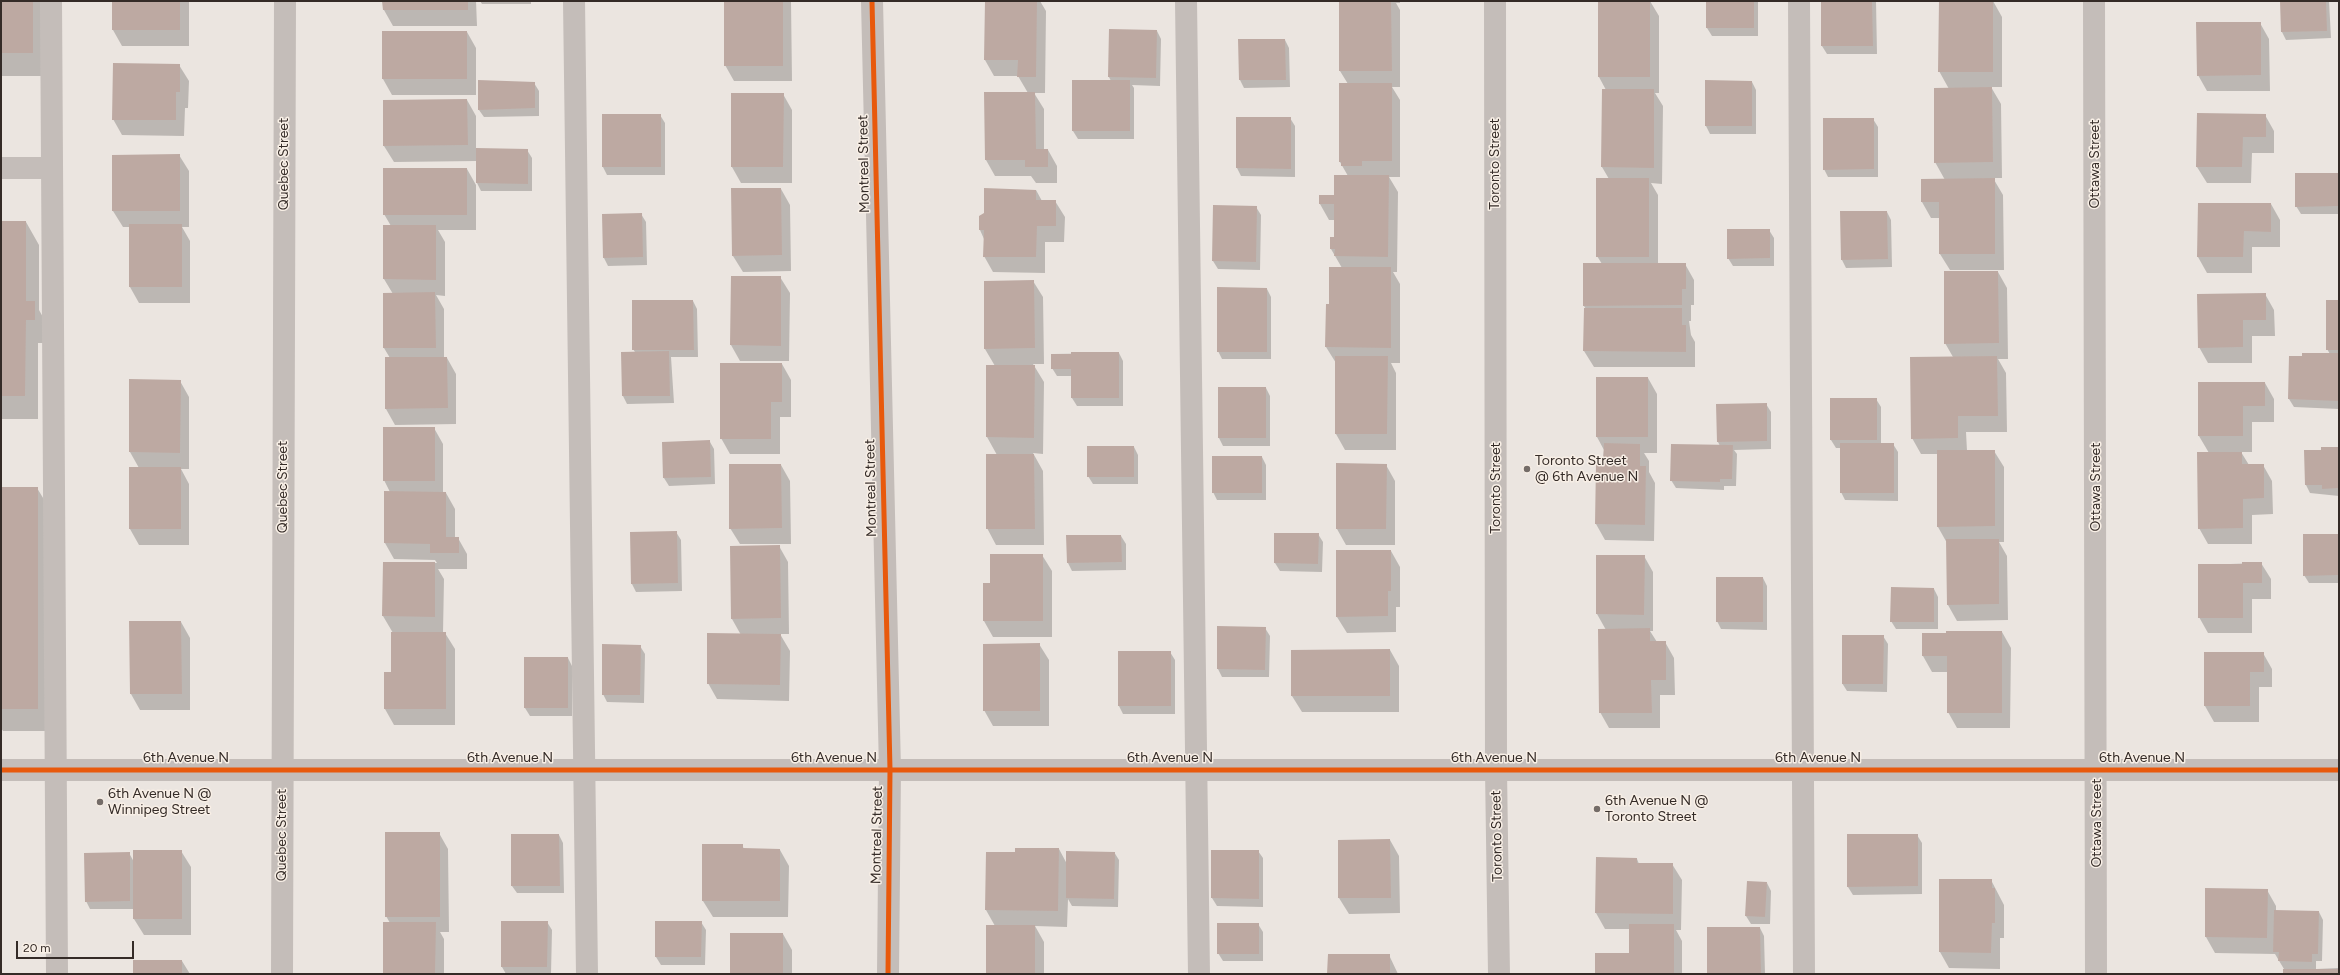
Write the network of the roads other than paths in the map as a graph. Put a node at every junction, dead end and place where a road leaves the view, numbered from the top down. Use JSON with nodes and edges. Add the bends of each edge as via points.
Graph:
{"nodes":[{"id":1,"x":51,"y":1,"type":"edge"},
{"id":2,"x":285,"y":1,"type":"edge"},
{"id":3,"x":574,"y":1,"type":"edge"},
{"id":4,"x":872,"y":1,"type":"edge"},
{"id":5,"x":1186,"y":1,"type":"edge"},
{"id":6,"x":1495,"y":1,"type":"edge"},
{"id":7,"x":1799,"y":1,"type":"edge"},
{"id":8,"x":2094,"y":1,"type":"edge"},
{"id":9,"x":1,"y":168,"type":"edge"},
{"id":10,"x":52,"y":168,"type":"junction"},
{"id":11,"x":1,"y":770,"type":"edge"},
{"id":12,"x":55,"y":770,"type":"junction"},
{"id":13,"x":282,"y":770,"type":"junction"},
{"id":14,"x":586,"y":770,"type":"junction"},
{"id":15,"x":890,"y":770,"type":"junction"},
{"id":16,"x":1198,"y":770,"type":"junction"},
{"id":17,"x":1496,"y":770,"type":"junction"},
{"id":18,"x":1804,"y":770,"type":"junction"},
{"id":19,"x":2097,"y":770,"type":"junction"},
{"id":20,"x":2339,"y":770,"type":"edge"},
{"id":21,"x":57,"y":974,"type":"edge"},
{"id":22,"x":282,"y":974,"type":"edge"},
{"id":23,"x":586,"y":974,"type":"edge"},
{"id":24,"x":888,"y":974,"type":"edge"},
{"id":25,"x":1199,"y":974,"type":"edge"},
{"id":26,"x":1499,"y":974,"type":"edge"},
{"id":27,"x":1804,"y":974,"type":"edge"},
{"id":28,"x":2096,"y":974,"type":"edge"}],
"edges":[{"from":1,"to":10,"type":"street"},
{"from":2,"to":13,"type":"street","name":"Quebec Street"},
{"from":3,"to":14,"type":"street"},
{"from":4,"to":15,"type":"street","name":"Montreal Street"},
{"from":5,"to":16,"type":"street"},
{"from":6,"to":17,"type":"street","name":"Toronto Street"},
{"from":7,"to":18,"type":"street"},
{"from":8,"to":19,"type":"street","name":"Ottawa Street"},
{"from":9,"to":10,"type":"street"},
{"from":10,"to":12,"type":"street"},
{"from":11,"to":12,"type":"street","name":"6th Avenue N"},
{"from":12,"to":13,"type":"street","name":"6th Avenue N"},
{"from":12,"to":21,"type":"street"},
{"from":13,"to":14,"type":"street","name":"6th Avenue N"},
{"from":13,"to":22,"type":"street","name":"Quebec Street"},
{"from":14,"to":15,"type":"street","name":"6th Avenue N"},
{"from":14,"to":23,"type":"street"},
{"from":15,"to":16,"type":"street","name":"6th Avenue N"},
{"from":15,"to":24,"type":"street","name":"Montreal Street"},
{"from":16,"to":17,"type":"street","name":"6th Avenue N"},
{"from":16,"to":25,"type":"street"},
{"from":17,"to":18,"type":"street","name":"6th Avenue N"},
{"from":17,"to":26,"type":"street","name":"Toronto Street"},
{"from":18,"to":19,"type":"street","name":"6th Avenue N"},
{"from":18,"to":27,"type":"street"},
{"from":19,"to":20,"type":"street","name":"6th Avenue N"},
{"from":19,"to":28,"type":"street","name":"Ottawa Street"}]}
